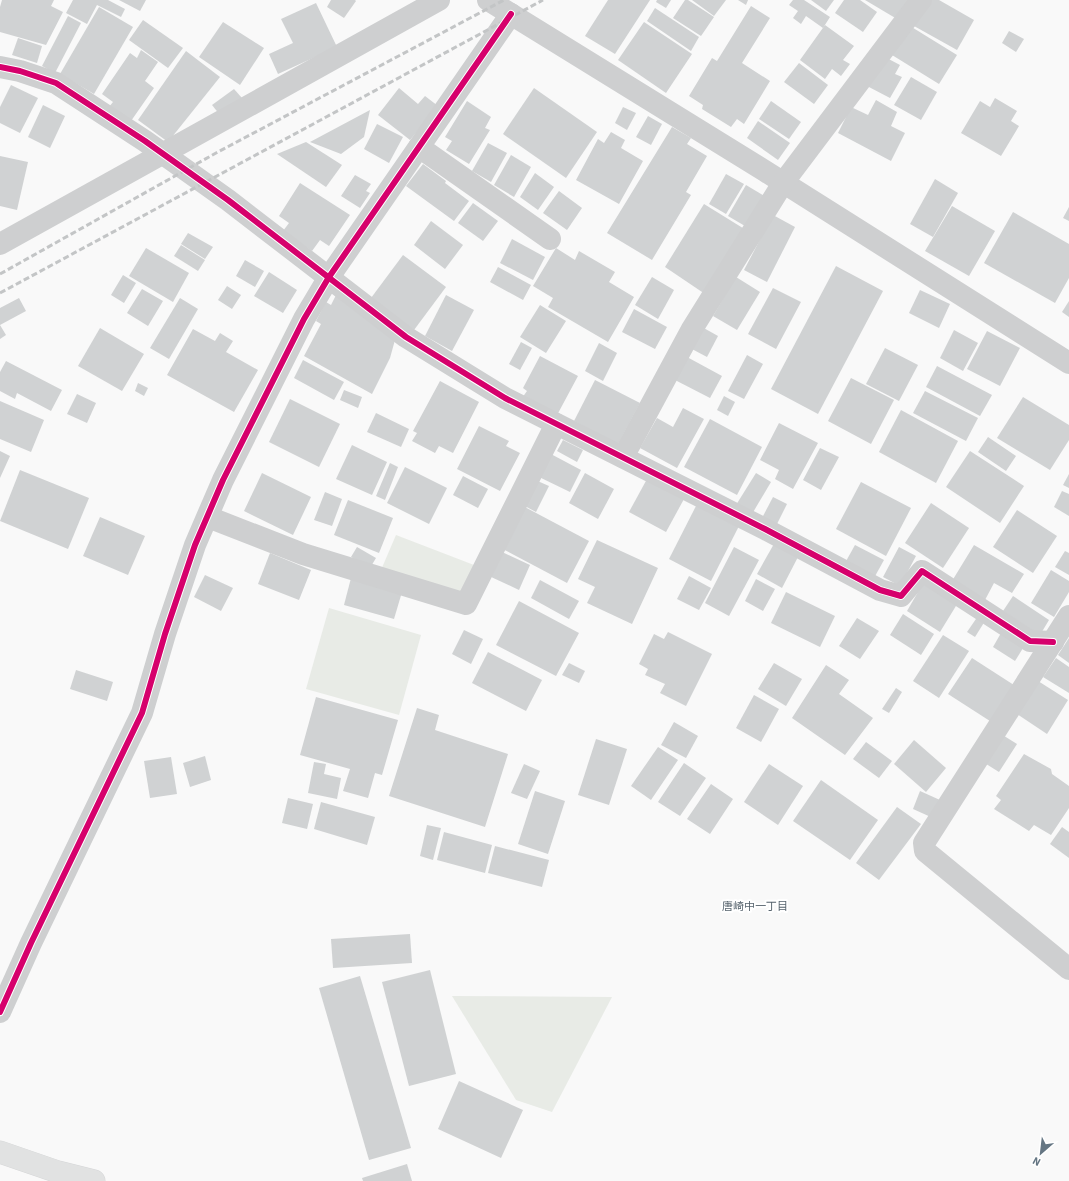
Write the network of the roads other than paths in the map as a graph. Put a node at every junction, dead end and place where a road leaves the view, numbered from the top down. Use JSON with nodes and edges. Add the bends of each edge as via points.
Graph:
{"nodes":[{"id":1,"x":439,"y":0,"type":"edge"},
{"id":2,"x":488,"y":0,"type":"edge"},
{"id":3,"x":921,"y":0,"type":"edge"},
{"id":4,"x":511,"y":14,"type":"junction"},
{"id":5,"x":0,"y":67,"type":"edge"},
{"id":6,"x":419,"y":147,"type":"junction"},
{"id":7,"x":163,"y":154,"type":"junction"},
{"id":8,"x":783,"y":183,"type":"junction"},
{"id":9,"x":550,"y":238,"type":"dead end"},
{"id":10,"x":0,"y":244,"type":"edge"},
{"id":11,"x":329,"y":277,"type":"junction"},
{"id":12,"x":1069,"y":363,"type":"edge"},
{"id":13,"x":556,"y":424,"type":"junction"},
{"id":14,"x":623,"y":457,"type":"junction"},
{"id":15,"x":208,"y":517,"type":"junction"},
{"id":16,"x":1069,"y":616,"type":"edge"},
{"id":17,"x":1053,"y":642,"type":"junction"},
{"id":18,"x":1069,"y":969,"type":"edge"},
{"id":19,"x":0,"y":1012,"type":"edge"},
{"id":20,"x":0,"y":1152,"type":"edge"},
{"id":21,"x":94,"y":1181,"type":"edge"}],
"edges":[{"from":1,"to":7,"type":"street"},
{"from":2,"to":4,"type":"street"},
{"from":3,"to":8,"type":"street"},
{"from":4,"to":6,"type":"street"},
{"from":4,"to":8,"type":"street"},
{"from":5,"to":7,"type":"street","via":[[56,83]]},
{"from":6,"to":9,"type":"street"},
{"from":6,"to":11,"type":"street"},
{"from":7,"to":10,"type":"street"},
{"from":7,"to":11,"type":"street"},
{"from":8,"to":12,"type":"street"},
{"from":8,"to":14,"type":"street","via":[[692,329]]},
{"from":11,"to":13,"type":"street","via":[[406,337],[506,398]]},
{"from":11,"to":15,"type":"street","via":[[304,319],[223,480]]},
{"from":13,"to":14,"type":"street"},
{"from":13,"to":15,"type":"street","via":[[466,604],[303,554]]},
{"from":14,"to":17,"type":"street","via":[[880,590],[901,596],[922,571],[1030,641]]},
{"from":15,"to":19,"type":"street","via":[[165,634],[142,713]]},
{"from":16,"to":17,"type":"street"},
{"from":17,"to":18,"type":"street","via":[[924,842],[925,851]]},
{"from":20,"to":21,"type":"main road","via":[[58,1172]]}]}
